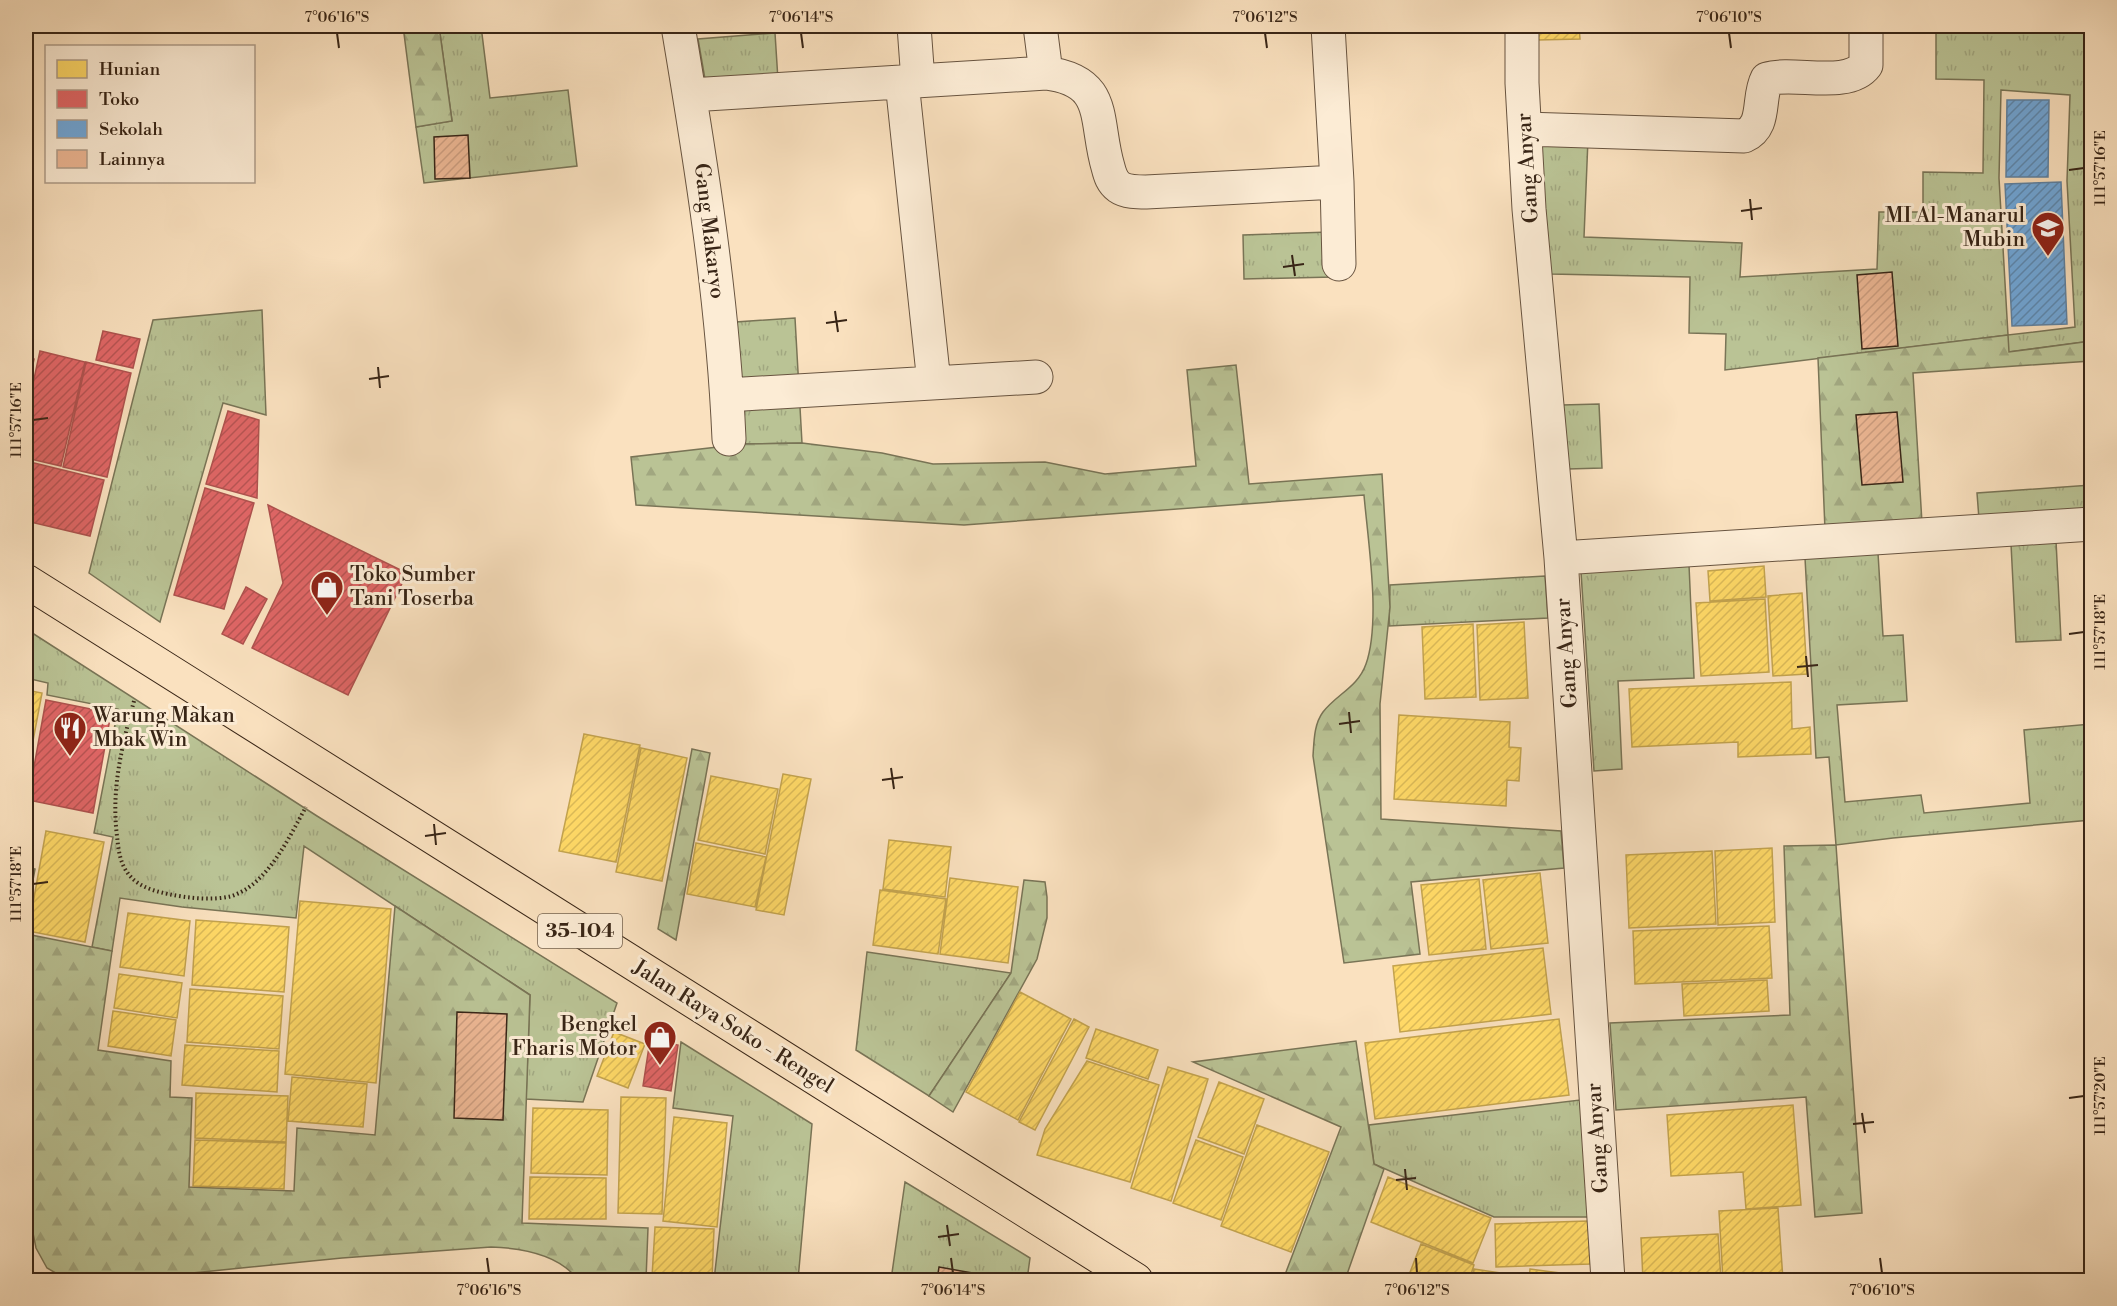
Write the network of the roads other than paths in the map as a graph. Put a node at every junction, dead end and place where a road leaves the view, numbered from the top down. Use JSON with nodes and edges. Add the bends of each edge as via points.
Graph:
{"nodes":[{"id":1,"x":678,"y":26,"type":"edge"},
{"id":2,"x":914,"y":26,"type":"edge"},
{"id":3,"x":1040,"y":26,"type":"edge"},
{"id":4,"x":1328,"y":26,"type":"edge"},
{"id":5,"x":1522,"y":26,"type":"edge"},
{"id":6,"x":1866,"y":26,"type":"edge"},
{"id":7,"x":1046,"y":74,"type":"junction"},
{"id":8,"x":910,"y":81,"type":"junction"},
{"id":9,"x":690,"y":95,"type":"junction"},
{"id":10,"x":1526,"y":129,"type":"junction"},
{"id":11,"x":1337,"y":182,"type":"junction"},
{"id":12,"x":1339,"y":264,"type":"dead end"},
{"id":13,"x":1036,"y":377,"type":"dead end"},
{"id":14,"x":934,"y":383,"type":"junction"},
{"id":15,"x":727,"y":395,"type":"junction"},
{"id":16,"x":729,"y":439,"type":"dead end"},
{"id":17,"x":2091,"y":525,"type":"edge"},
{"id":18,"x":1561,"y":558,"type":"junction"},
{"id":19,"x":26,"y":581,"type":"edge"},
{"id":20,"x":1136,"y":1281,"type":"edge"},
{"id":21,"x":1608,"y":1281,"type":"edge"}],
"edges":[{"from":1,"to":9,"type":"street","name":"Gang Makaryo"},
{"from":2,"to":8,"type":"street"},
{"from":3,"to":7,"type":"street"},
{"from":4,"to":11,"type":"street"},
{"from":5,"to":10,"type":"street","name":"Gang Anyar"},
{"from":6,"to":10,"type":"street","via":[[1866,65],[1859,74],[1767,79],[1757,124],[1744,135]]},
{"from":7,"to":8,"type":"street"},
{"from":7,"to":11,"type":"street","via":[[1078,82],[1091,95],[1111,178],[1120,188],[1146,192]]},
{"from":8,"to":9,"type":"street"},
{"from":8,"to":14,"type":"street"},
{"from":9,"to":15,"type":"street","name":"Gang Makaryo","via":[[713,242]]},
{"from":10,"to":18,"type":"street","name":"Gang Anyar","via":[[1529,208]]},
{"from":11,"to":12,"type":"street"},
{"from":13,"to":14,"type":"street"},
{"from":14,"to":15,"type":"street"},
{"from":15,"to":16,"type":"street","name":"Gang Makaryo"},
{"from":17,"to":18,"type":"street"},
{"from":18,"to":21,"type":"street","name":"Gang Anyar"},
{"from":19,"to":20,"type":"main road","name":"Jalan Raya Soko - Rengel","number":"35-104"}]}
